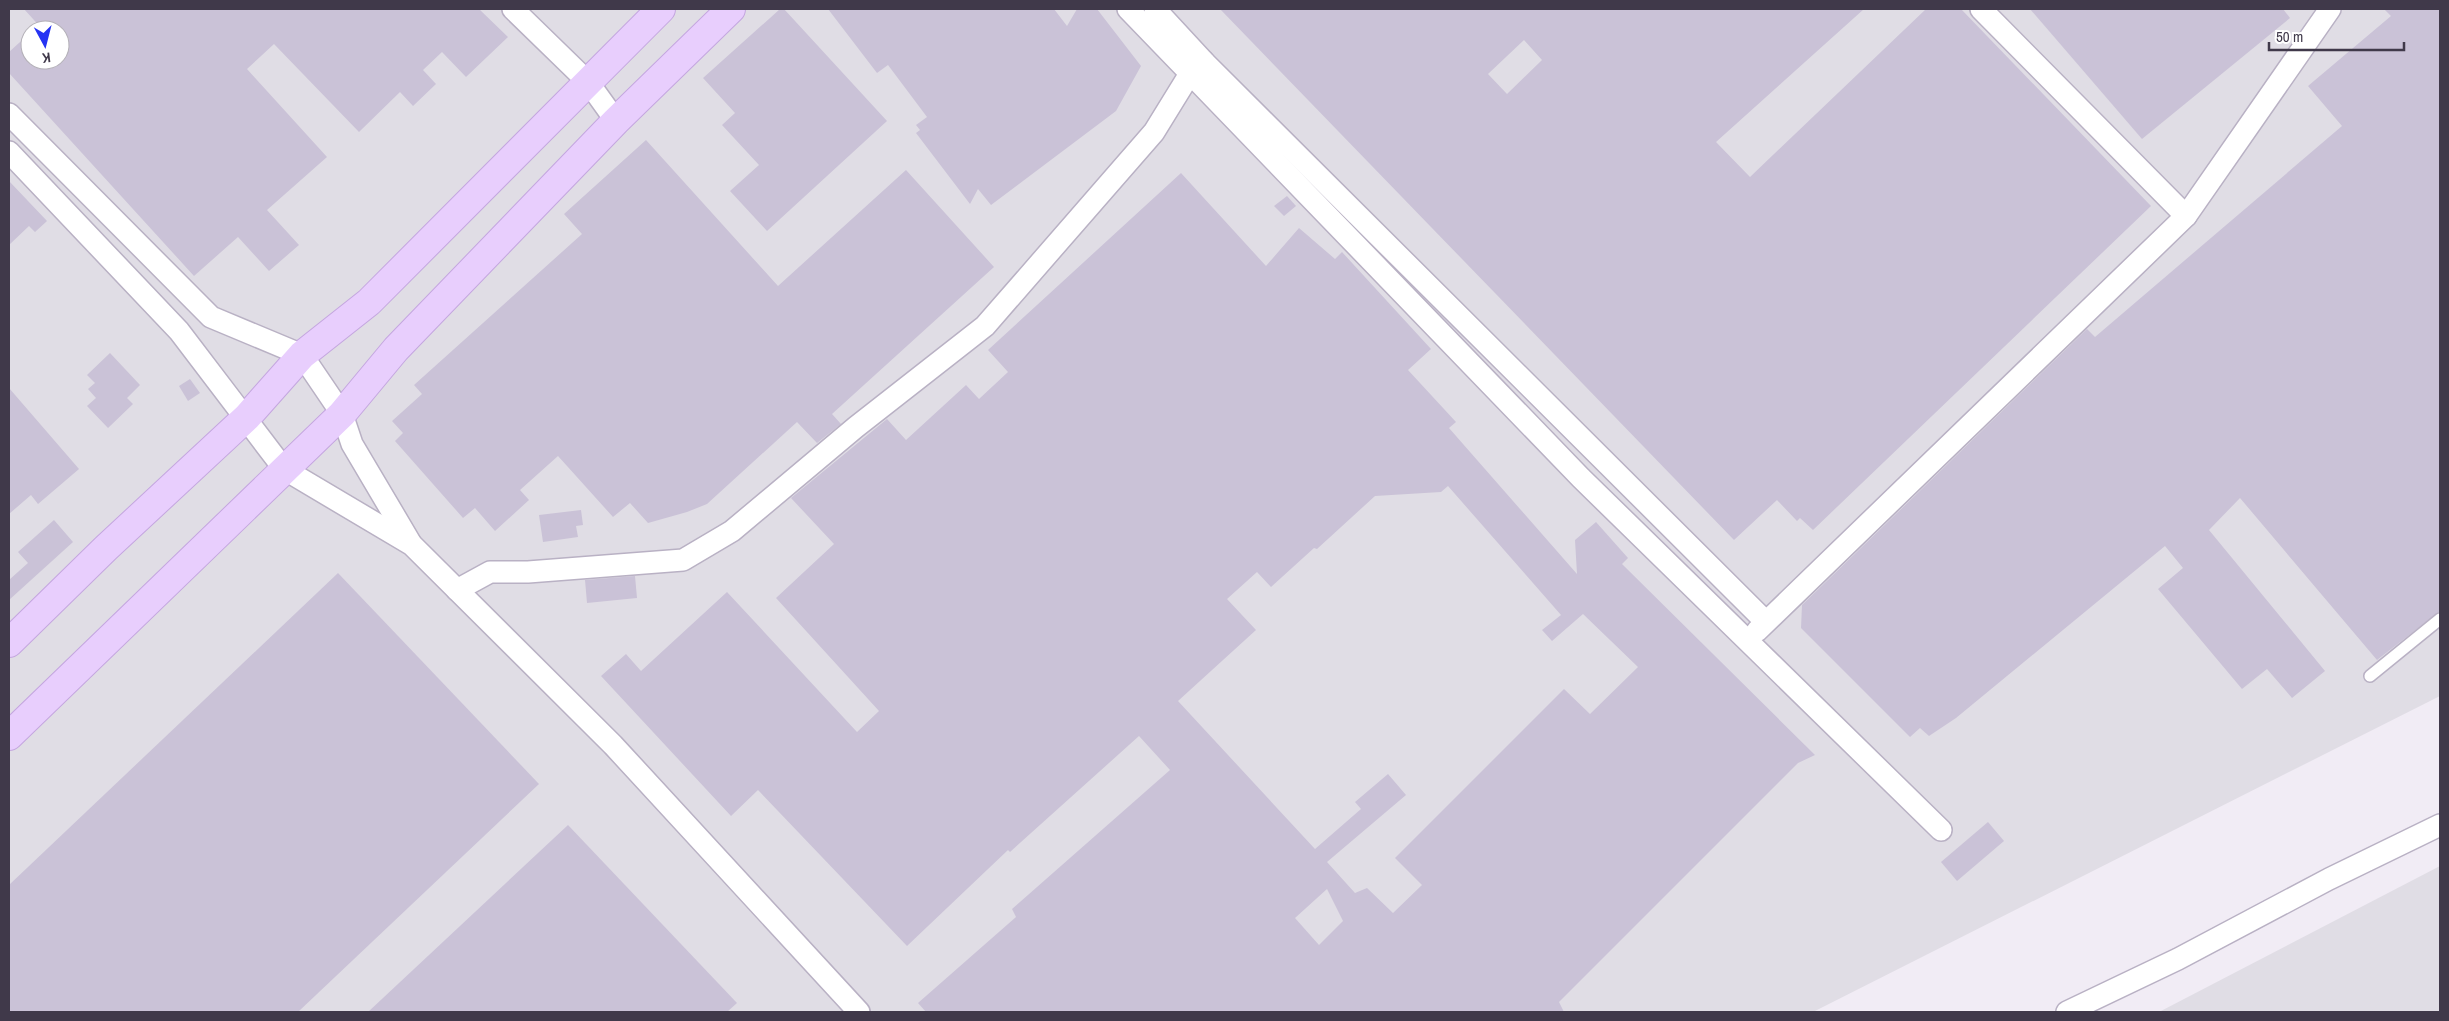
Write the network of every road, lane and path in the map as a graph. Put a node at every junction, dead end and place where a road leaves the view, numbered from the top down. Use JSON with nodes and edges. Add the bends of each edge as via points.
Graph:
{"nodes":[{"id":1,"x":512,"y":9,"type":"edge"},
{"id":2,"x":661,"y":9,"type":"edge"},
{"id":3,"x":731,"y":9,"type":"edge"},
{"id":4,"x":1128,"y":9,"type":"edge"},
{"id":5,"x":1154,"y":9,"type":"edge"},
{"id":6,"x":1981,"y":9,"type":"edge"},
{"id":7,"x":2330,"y":9,"type":"edge"},
{"id":8,"x":1197,"y":67,"type":"junction"},
{"id":9,"x":588,"y":82,"type":"junction"},
{"id":10,"x":9,"y":114,"type":"edge"},
{"id":11,"x":616,"y":121,"type":"junction"},
{"id":12,"x":9,"y":152,"type":"edge"},
{"id":13,"x":2186,"y":216,"type":"junction"},
{"id":14,"x":302,"y":355,"type":"junction"},
{"id":15,"x":342,"y":414,"type":"junction"},
{"id":16,"x":246,"y":417,"type":"junction"},
{"id":17,"x":284,"y":469,"type":"junction"},
{"id":18,"x":412,"y":545,"type":"junction"},
{"id":19,"x":457,"y":590,"type":"junction"},
{"id":20,"x":2440,"y":619,"type":"edge"},
{"id":21,"x":1765,"y":621,"type":"junction"},
{"id":22,"x":1748,"y":642,"type":"junction"},
{"id":23,"x":9,"y":643,"type":"edge"},
{"id":24,"x":2370,"y":676,"type":"dead end"},
{"id":25,"x":9,"y":736,"type":"edge"},
{"id":26,"x":2440,"y":825,"type":"edge"},
{"id":27,"x":1941,"y":830,"type":"dead end"},
{"id":28,"x":859,"y":1012,"type":"edge"},
{"id":29,"x":2068,"y":1012,"type":"edge"}],
"edges":[{"from":1,"to":9,"type":"street"},
{"from":2,"to":9,"type":"street"},
{"from":3,"to":11,"type":"street"},
{"from":4,"to":8,"type":"street"},
{"from":5,"to":8,"type":"street"},
{"from":6,"to":13,"type":"street"},
{"from":7,"to":13,"type":"street"},
{"from":8,"to":19,"type":"street","via":[[1154,132],[985,326],[856,427],[732,531],[683,560],[490,572]]},
{"from":8,"to":21,"type":"street"},
{"from":8,"to":22,"type":"street","via":[[1574,471]]},
{"from":9,"to":11,"type":"street"},
{"from":9,"to":14,"type":"street","via":[[369,302]]},
{"from":10,"to":14,"type":"street","via":[[212,317]]},
{"from":11,"to":15,"type":"street","via":[[396,349]]},
{"from":12,"to":16,"type":"street","via":[[179,331]]},
{"from":13,"to":21,"type":"street"},
{"from":14,"to":15,"type":"street"},
{"from":14,"to":16,"type":"street"},
{"from":15,"to":17,"type":"street"},
{"from":15,"to":18,"type":"street","via":[[352,444]]},
{"from":16,"to":17,"type":"street"},
{"from":16,"to":23,"type":"street"},
{"from":17,"to":18,"type":"street"},
{"from":17,"to":25,"type":"street"},
{"from":18,"to":19,"type":"street"},
{"from":19,"to":28,"type":"street","via":[[613,745]]},
{"from":20,"to":24,"type":"lane"},
{"from":21,"to":22,"type":"street"},
{"from":22,"to":27,"type":"street"},
{"from":26,"to":29,"type":"street"}]}
